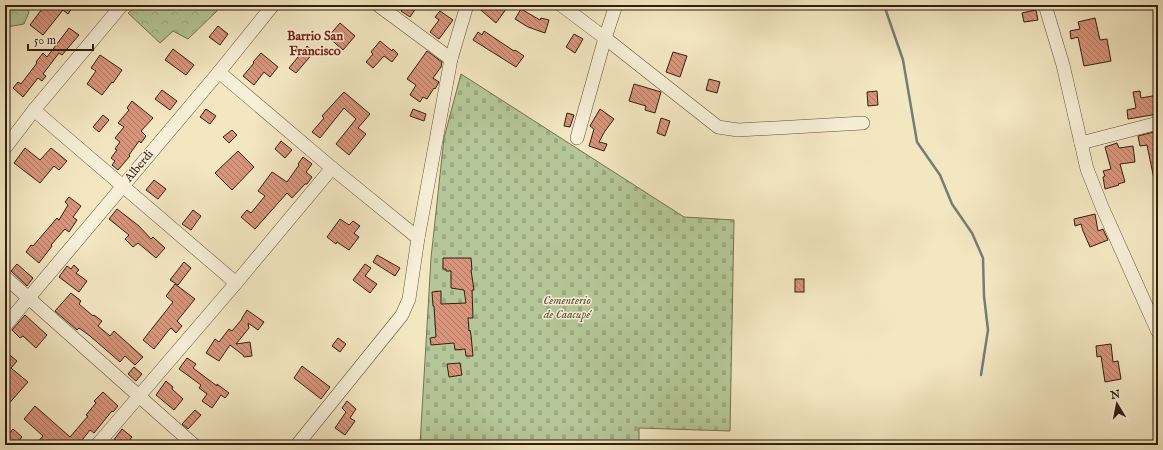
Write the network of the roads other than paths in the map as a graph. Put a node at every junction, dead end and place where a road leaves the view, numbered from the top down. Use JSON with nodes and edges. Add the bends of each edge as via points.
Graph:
{"nodes":[{"id":1,"x":122,"y":5,"type":"edge"},
{"id":2,"x":273,"y":5,"type":"edge"},
{"id":3,"x":378,"y":5,"type":"edge"},
{"id":4,"x":467,"y":5,"type":"edge"},
{"id":5,"x":561,"y":5,"type":"edge"},
{"id":6,"x":616,"y":5,"type":"edge"},
{"id":7,"x":1045,"y":5,"type":"edge"},
{"id":8,"x":605,"y":38,"type":"junction"},
{"id":9,"x":451,"y":59,"type":"junction"},
{"id":10,"x":219,"y":72,"type":"junction"},
{"id":11,"x":34,"y":110,"type":"junction"},
{"id":12,"x":863,"y":123,"type":"dead end"},
{"id":13,"x":1158,"y":123,"type":"edge"},
{"id":14,"x":577,"y":138,"type":"dead end"},
{"id":15,"x":1081,"y":143,"type":"junction"},
{"id":16,"x":5,"y":148,"type":"edge"},
{"id":17,"x":332,"y":168,"type":"junction"},
{"id":18,"x":122,"y":186,"type":"junction"},
{"id":19,"x":418,"y":238,"type":"junction"},
{"id":20,"x":5,"y":277,"type":"edge"},
{"id":21,"x":236,"y":283,"type":"junction"},
{"id":22,"x":29,"y":298,"type":"junction"},
{"id":23,"x":5,"y":326,"type":"edge"},
{"id":24,"x":1158,"y":332,"type":"edge"},
{"id":25,"x":138,"y":396,"type":"junction"},
{"id":26,"x":97,"y":445,"type":"edge"},
{"id":27,"x":194,"y":445,"type":"edge"},
{"id":28,"x":296,"y":445,"type":"edge"}],
"edges":[{"from":1,"to":11,"type":"street"},
{"from":2,"to":10,"type":"street","name":"Alberdi"},
{"from":3,"to":9,"type":"street"},
{"from":4,"to":9,"type":"street"},
{"from":5,"to":8,"type":"street"},
{"from":6,"to":8,"type":"street"},
{"from":7,"to":15,"type":"street","via":[[1063,64]]},
{"from":8,"to":12,"type":"street","via":[[718,127],[738,130]]},
{"from":8,"to":14,"type":"street"},
{"from":9,"to":19,"type":"street"},
{"from":10,"to":17,"type":"street"},
{"from":10,"to":18,"type":"street","name":"Alberdi"},
{"from":11,"to":16,"type":"street"},
{"from":11,"to":18,"type":"street"},
{"from":13,"to":15,"type":"street"},
{"from":15,"to":24,"type":"street","via":[[1087,169]]},
{"from":17,"to":19,"type":"street"},
{"from":17,"to":21,"type":"street"},
{"from":18,"to":21,"type":"street"},
{"from":18,"to":22,"type":"street","name":"Alberdi"},
{"from":19,"to":28,"type":"street","via":[[409,299],[402,315]]},
{"from":20,"to":22,"type":"street"},
{"from":21,"to":25,"type":"street"},
{"from":22,"to":23,"type":"street","name":"Alberdi"},
{"from":22,"to":25,"type":"street"},
{"from":25,"to":26,"type":"street"},
{"from":25,"to":27,"type":"street"}]}
